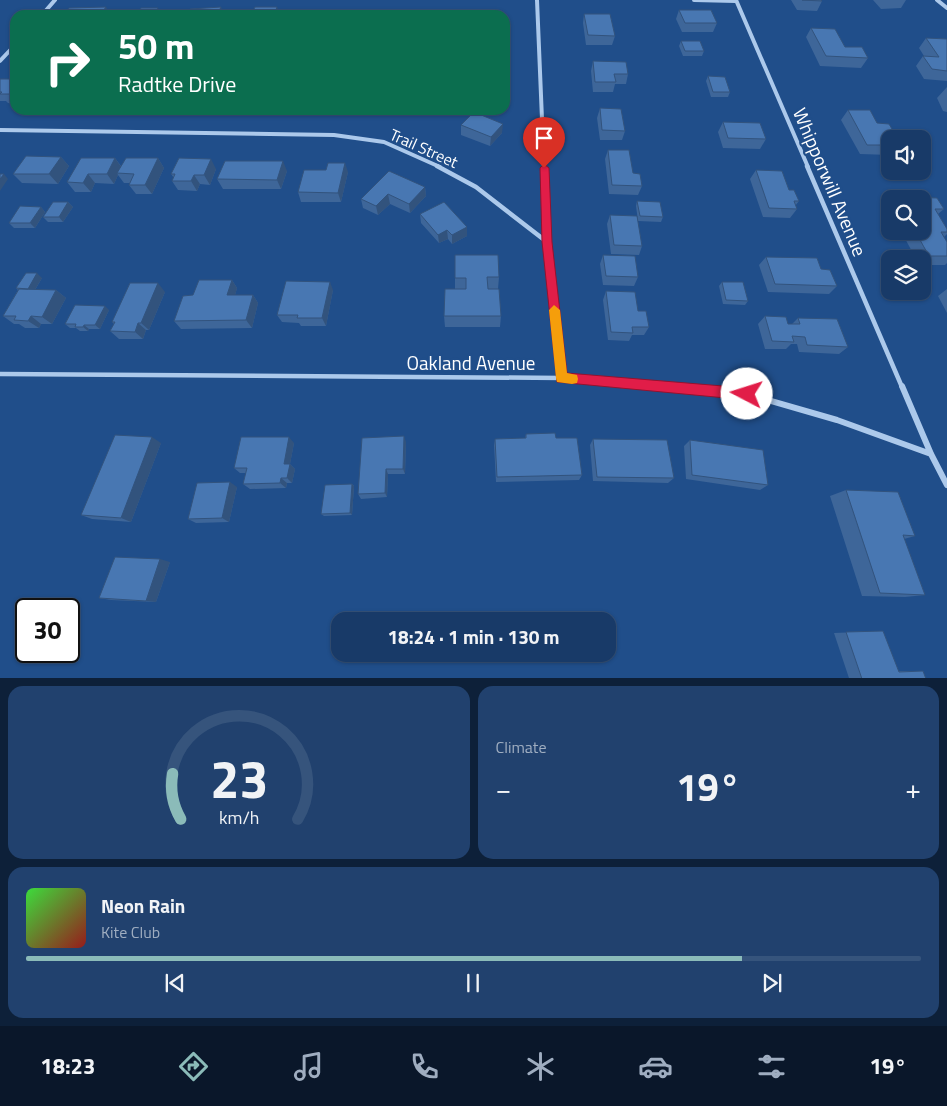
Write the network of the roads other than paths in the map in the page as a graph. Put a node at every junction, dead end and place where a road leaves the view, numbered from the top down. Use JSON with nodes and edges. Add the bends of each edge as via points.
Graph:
{"nodes":[{"id":1,"x":55,"y":0,"type":"edge"},
{"id":2,"x":538,"y":0,"type":"edge"},
{"id":3,"x":694,"y":0,"type":"edge"},
{"id":4,"x":736,"y":0,"type":"edge"},
{"id":5,"x":937,"y":0,"type":"edge"},
{"id":6,"x":947,"y":8,"type":"edge"},
{"id":7,"x":46,"y":10,"type":"edge"},
{"id":8,"x":10,"y":50,"type":"edge"},
{"id":9,"x":0,"y":61,"type":"edge"},
{"id":10,"x":0,"y":130,"type":"edge"},
{"id":11,"x":547,"y":242,"type":"junction"},
{"id":12,"x":0,"y":374,"type":"edge"},
{"id":13,"x":562,"y":378,"type":"junction"},
{"id":14,"x":932,"y":454,"type":"junction"},
{"id":15,"x":947,"y":485,"type":"edge"}],
"edges":[{"from":1,"to":7,"type":"street"},
{"from":2,"to":11,"type":"street"},
{"from":3,"to":4,"type":"street"},
{"from":4,"to":14,"type":"street","name":"Whipporwill Avenue"},
{"from":5,"to":6,"type":"street"},
{"from":8,"to":9,"type":"street"},
{"from":10,"to":11,"type":"street","name":"Trail Street","via":[[334,135],[384,142],[427,160],[476,187]]},
{"from":11,"to":13,"type":"street"},
{"from":12,"to":13,"type":"street","name":"Oakland Avenue"},
{"from":13,"to":14,"type":"street","name":"Oakland Avenue","via":[[747,394],[836,420]]},
{"from":14,"to":15,"type":"street","name":"Whipporwill Avenue"}]}
